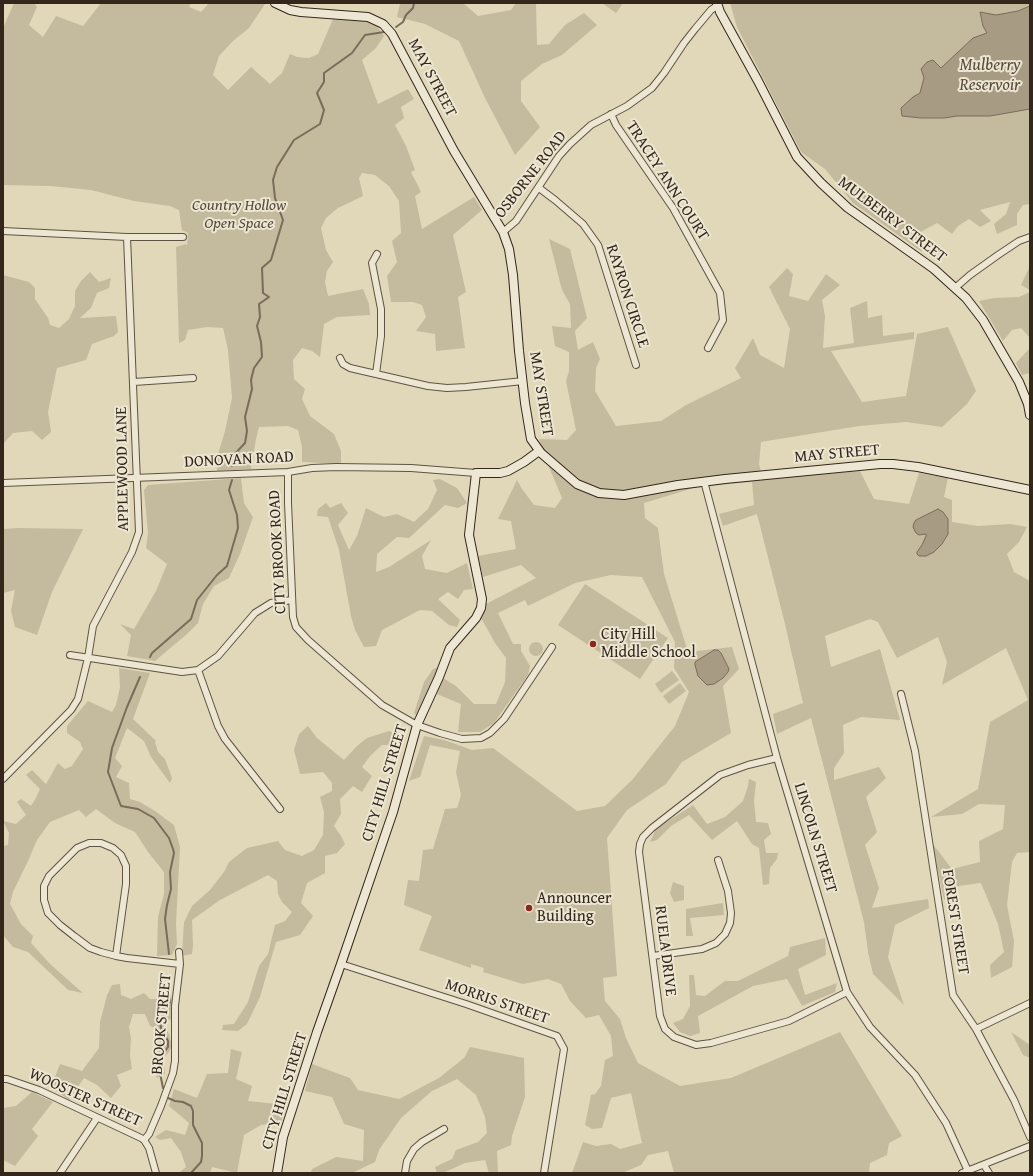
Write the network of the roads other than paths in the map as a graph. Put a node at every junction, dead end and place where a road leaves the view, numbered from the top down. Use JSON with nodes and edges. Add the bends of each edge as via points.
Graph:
{"nodes":[{"id":1,"x":275,"y":3,"type":"edge"},
{"id":2,"x":717,"y":4,"type":"edge"},
{"id":3,"x":611,"y":114,"type":"junction"},
{"id":4,"x":539,"y":188,"type":"junction"},
{"id":5,"x":3,"y":231,"type":"edge"},
{"id":6,"x":503,"y":232,"type":"junction"},
{"id":7,"x":1030,"y":236,"type":"edge"},
{"id":8,"x":183,"y":237,"type":"dead end"},
{"id":9,"x":127,"y":238,"type":"junction"},
{"id":10,"x":376,"y":254,"type":"dead end"},
{"id":11,"x":955,"y":288,"type":"junction"},
{"id":12,"x":708,"y":348,"type":"dead end"},
{"id":13,"x":340,"y":358,"type":"dead end"},
{"id":14,"x":636,"y":365,"type":"dead end"},
{"id":15,"x":376,"y":374,"type":"junction"},
{"id":16,"x":193,"y":378,"type":"dead end"},
{"id":17,"x":523,"y":381,"type":"junction"},
{"id":18,"x":134,"y":382,"type":"junction"},
{"id":19,"x":1030,"y":415,"type":"edge"},
{"id":20,"x":539,"y":451,"type":"junction"},
{"id":21,"x":288,"y":472,"type":"junction"},
{"id":22,"x":476,"y":473,"type":"junction"},
{"id":23,"x":137,"y":478,"type":"junction"},
{"id":24,"x":704,"y":481,"type":"junction"},
{"id":25,"x":3,"y":483,"type":"edge"},
{"id":26,"x":1030,"y":490,"type":"edge"},
{"id":27,"x":292,"y":600,"type":"junction"},
{"id":28,"x":552,"y":647,"type":"dead end"},
{"id":29,"x":70,"y":655,"type":"dead end"},
{"id":30,"x":88,"y":658,"type":"junction"},
{"id":31,"x":198,"y":670,"type":"junction"},
{"id":32,"x":901,"y":694,"type":"dead end"},
{"id":33,"x":417,"y":725,"type":"junction"},
{"id":34,"x":777,"y":758,"type":"junction"},
{"id":35,"x":3,"y":779,"type":"edge"},
{"id":36,"x":280,"y":809,"type":"dead end"},
{"id":37,"x":718,"y":860,"type":"dead end"},
{"id":38,"x":179,"y":952,"type":"dead end"},
{"id":39,"x":116,"y":956,"type":"junction"},
{"id":40,"x":653,"y":956,"type":"junction"},
{"id":41,"x":180,"y":964,"type":"junction"},
{"id":42,"x":341,"y":964,"type":"junction"},
{"id":43,"x":847,"y":992,"type":"junction"},
{"id":44,"x":1030,"y":1003,"type":"edge"},
{"id":45,"x":976,"y":1029,"type":"junction"},
{"id":46,"x":3,"y":1080,"type":"edge"},
{"id":47,"x":98,"y":1118,"type":"junction"},
{"id":48,"x":444,"y":1129,"type":"dead end"},
{"id":49,"x":1030,"y":1137,"type":"edge"},
{"id":50,"x":144,"y":1140,"type":"junction"},
{"id":51,"x":1030,"y":1146,"type":"edge"},
{"id":52,"x":984,"y":1165,"type":"junction"},
{"id":53,"x":965,"y":1172,"type":"edge"},
{"id":54,"x":60,"y":1173,"type":"edge"},
{"id":55,"x":156,"y":1173,"type":"edge"},
{"id":56,"x":277,"y":1173,"type":"edge"},
{"id":57,"x":405,"y":1173,"type":"edge"},
{"id":58,"x":544,"y":1173,"type":"edge"},
{"id":59,"x":989,"y":1173,"type":"edge"}],
"edges":[{"from":1,"to":6,"type":"street","name":"MAY STREET","via":[[301,12],[368,17],[387,28],[407,60],[457,156]]},
{"from":2,"to":3,"type":"street","name":"OSBORNE ROAD","via":[[652,88]]},
{"from":2,"to":11,"type":"street","name":"MULBERRY STREET","via":[[792,148],[805,166],[858,216],[934,269]]},
{"from":3,"to":4,"type":"street","name":"OSBORNE ROAD","via":[[591,125],[570,144],[559,156]]},
{"from":3,"to":12,"type":"street","name":"TRACEY ANN COURT","via":[[673,208],[720,293],[723,320]]},
{"from":4,"to":6,"type":"street","name":"OSBORNE ROAD","via":[[516,221]]},
{"from":4,"to":14,"type":"street","name":"RAYRON CIRCLE","via":[[583,224],[598,245]]},
{"from":5,"to":9,"type":"street"},
{"from":6,"to":17,"type":"street","name":"MAY STREET","via":[[513,275]]},
{"from":7,"to":11,"type":"street","via":[[1019,241]]},
{"from":8,"to":9,"type":"street"},
{"from":9,"to":18,"type":"street","name":"APPLEWOOD LANE"},
{"from":10,"to":15,"type":"street","via":[[372,263],[381,309],[381,336]]},
{"from":11,"to":19,"type":"street","name":"MULBERRY STREET","via":[[978,313],[991,333],[1025,394]]},
{"from":13,"to":15,"type":"street","via":[[350,368]]},
{"from":15,"to":17,"type":"street","via":[[422,385],[448,388]]},
{"from":16,"to":18,"type":"street"},
{"from":17,"to":20,"type":"street","name":"MAY STREET","via":[[531,439]]},
{"from":18,"to":23,"type":"street","name":"APPLEWOOD LANE"},
{"from":20,"to":22,"type":"street","via":[[508,471]]},
{"from":20,"to":24,"type":"street","name":"MAY STREET","via":[[577,484],[599,493],[630,494]]},
{"from":21,"to":22,"type":"street","name":"DONOVAN ROAD","via":[[336,467],[411,468]]},
{"from":21,"to":23,"type":"street","name":"DONOVAN ROAD"},
{"from":21,"to":27,"type":"street","name":"CITY BROOK ROAD"},
{"from":22,"to":33,"type":"street","name":"CITY HILL STREET","via":[[469,535],[482,599],[481,608],[476,618],[450,648]]},
{"from":23,"to":25,"type":"street","name":"DONOVAN ROAD"},
{"from":23,"to":30,"type":"street","name":"APPLEWOOD LANE","via":[[139,532],[132,552],[93,626]]},
{"from":24,"to":26,"type":"street","name":"MAY STREET","via":[[893,464]]},
{"from":24,"to":34,"type":"street","name":"LINCOLN STREET"},
{"from":27,"to":31,"type":"street","via":[[271,603],[255,613],[218,656]]},
{"from":27,"to":33,"type":"street","name":"CITY BROOK ROAD","via":[[296,627],[308,640],[382,706]]},
{"from":28,"to":33,"type":"street","name":"CITY BROOK ROAD","via":[[504,719],[482,738],[462,739]]},
{"from":29,"to":30,"type":"street"},
{"from":30,"to":31,"type":"street","via":[[182,672]]},
{"from":30,"to":35,"type":"street","name":"APPLEWOOD LANE","via":[[78,699],[71,710]]},
{"from":31,"to":36,"type":"street","via":[[225,739]]},
{"from":32,"to":45,"type":"street","name":"FOREST STREET","via":[[915,751],[953,995]]},
{"from":33,"to":42,"type":"street","name":"CITY HILL STREET","via":[[393,812]]},
{"from":34,"to":40,"type":"street","name":"RUELA DRIVE","via":[[720,775],[643,837],[639,852]]},
{"from":34,"to":43,"type":"street","name":"LINCOLN STREET"},
{"from":37,"to":40,"type":"street","via":[[728,891],[731,913],[725,934],[716,943],[702,949]]},
{"from":38,"to":41,"type":"street","name":"BROOK STREET"},
{"from":39,"to":39,"type":"street","via":[[126,866],[121,855],[113,848],[101,843],[88,843],[77,848],[49,876],[44,886],[44,900],[48,913],[74,936],[90,948]]},
{"from":39,"to":41,"type":"street"},
{"from":40,"to":43,"type":"street","name":"RUELA DRIVE","via":[[660,1016],[665,1030],[674,1037],[696,1045],[790,1021]]},
{"from":41,"to":50,"type":"street","name":"BROOK STREET","via":[[175,1006],[173,1073],[161,1106]]},
{"from":42,"to":56,"type":"street","name":"CITY HILL STREET","via":[[281,1145]]},
{"from":42,"to":58,"type":"street","name":"MORRIS STREET","via":[[557,1036],[564,1049]]},
{"from":43,"to":53,"type":"street","name":"LINCOLN STREET","via":[[870,1027],[914,1075],[946,1123]]},
{"from":44,"to":45,"type":"street"},
{"from":45,"to":49,"type":"street","name":"FOREST STREET","via":[[1014,1100]]},
{"from":46,"to":47,"type":"street","name":"WOOSTER STREET","via":[[7,1079],[39,1090]]},
{"from":47,"to":50,"type":"street","name":"WOOSTER STREET"},
{"from":47,"to":54,"type":"street"},
{"from":48,"to":57,"type":"street","via":[[414,1149],[407,1161]]},
{"from":50,"to":55,"type":"street","name":"WOOSTER STREET"},
{"from":51,"to":52,"type":"street"},
{"from":52,"to":53,"type":"street"},
{"from":52,"to":59,"type":"street"}]}
